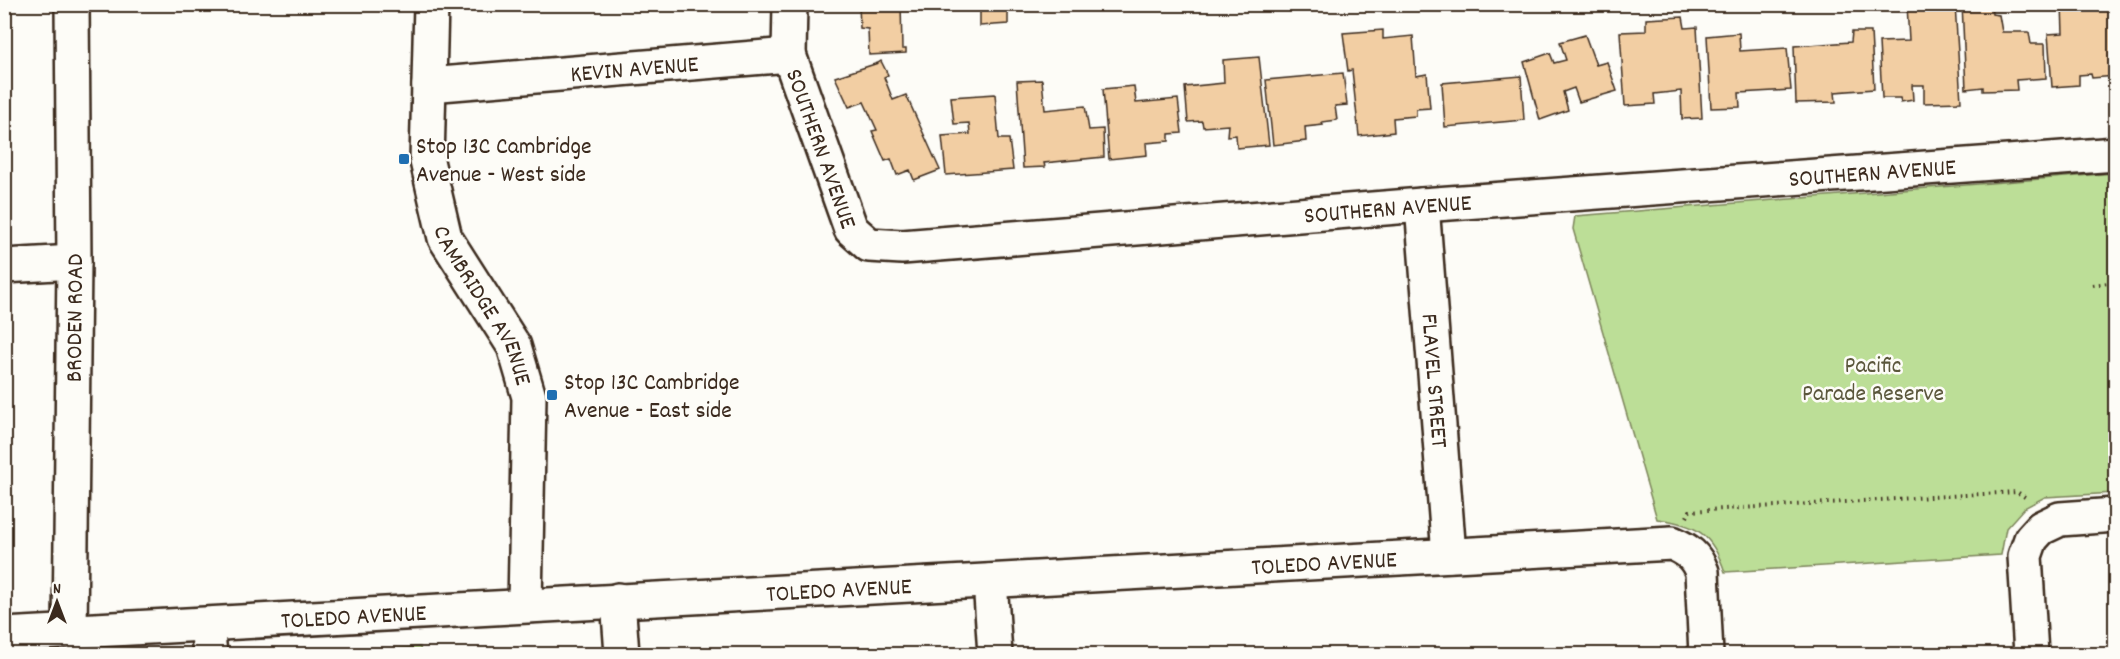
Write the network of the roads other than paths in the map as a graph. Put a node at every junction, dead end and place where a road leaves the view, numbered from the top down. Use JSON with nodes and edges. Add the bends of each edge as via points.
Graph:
{"nodes":[{"id":1,"x":72,"y":4,"type":"edge"},
{"id":2,"x":431,"y":4,"type":"edge"},
{"id":3,"x":790,"y":4,"type":"edge"},
{"id":4,"x":789,"y":55,"type":"junction"},
{"id":5,"x":429,"y":85,"type":"junction"},
{"id":6,"x":2115,"y":154,"type":"edge"},
{"id":7,"x":1422,"y":205,"type":"junction"},
{"id":8,"x":75,"y":262,"type":"junction"},
{"id":9,"x":4,"y":266,"type":"edge"},
{"id":10,"x":2115,"y":516,"type":"edge"},
{"id":11,"x":1449,"y":555,"type":"junction"},
{"id":12,"x":990,"y":581,"type":"junction"},
{"id":13,"x":618,"y":600,"type":"junction"},
{"id":14,"x":525,"y":606,"type":"junction"},
{"id":15,"x":70,"y":632,"type":"junction"},
{"id":16,"x":4,"y":635,"type":"edge"},
{"id":17,"x":208,"y":640,"type":"edge"},
{"id":18,"x":622,"y":654,"type":"edge"},
{"id":19,"x":995,"y":654,"type":"edge"},
{"id":20,"x":1706,"y":654,"type":"edge"},
{"id":21,"x":2031,"y":654,"type":"edge"}],
"edges":[{"from":1,"to":8,"type":"street","name":"BRODEN ROAD"},
{"from":2,"to":5,"type":"street","name":"CAMBRIDGE AVENUE"},
{"from":3,"to":4,"type":"street"},
{"from":4,"to":5,"type":"street","name":"KEVIN AVENUE"},
{"from":4,"to":7,"type":"street","name":"SOUTHERN AVENUE","via":[[851,229],[869,245],[902,247]]},
{"from":5,"to":14,"type":"street","name":"CAMBRIDGE AVENUE","via":[[427,161],[445,238],[514,346],[529,397]]},
{"from":6,"to":7,"type":"street","name":"SOUTHERN AVENUE"},
{"from":7,"to":11,"type":"street","name":"FLAVEL STREET"},
{"from":8,"to":9,"type":"street"},
{"from":8,"to":15,"type":"street","name":"BRODEN ROAD"},
{"from":10,"to":21,"type":"street","via":[[2060,519],[2050,522],[2031,539],[2025,556]]},
{"from":11,"to":12,"type":"street","name":"TOLEDO AVENUE"},
{"from":11,"to":20,"type":"street","name":"TOLEDO AVENUE","via":[[1672,543],[1688,550],[1701,572]]},
{"from":12,"to":13,"type":"street","name":"TOLEDO AVENUE"},
{"from":12,"to":19,"type":"street"},
{"from":13,"to":14,"type":"street","name":"TOLEDO AVENUE"},
{"from":13,"to":18,"type":"street"},
{"from":14,"to":17,"type":"street","name":"TOLEDO AVENUE"},
{"from":15,"to":16,"type":"street","name":"TOLEDO AVENUE"},
{"from":15,"to":17,"type":"street","name":"TOLEDO AVENUE"}]}
